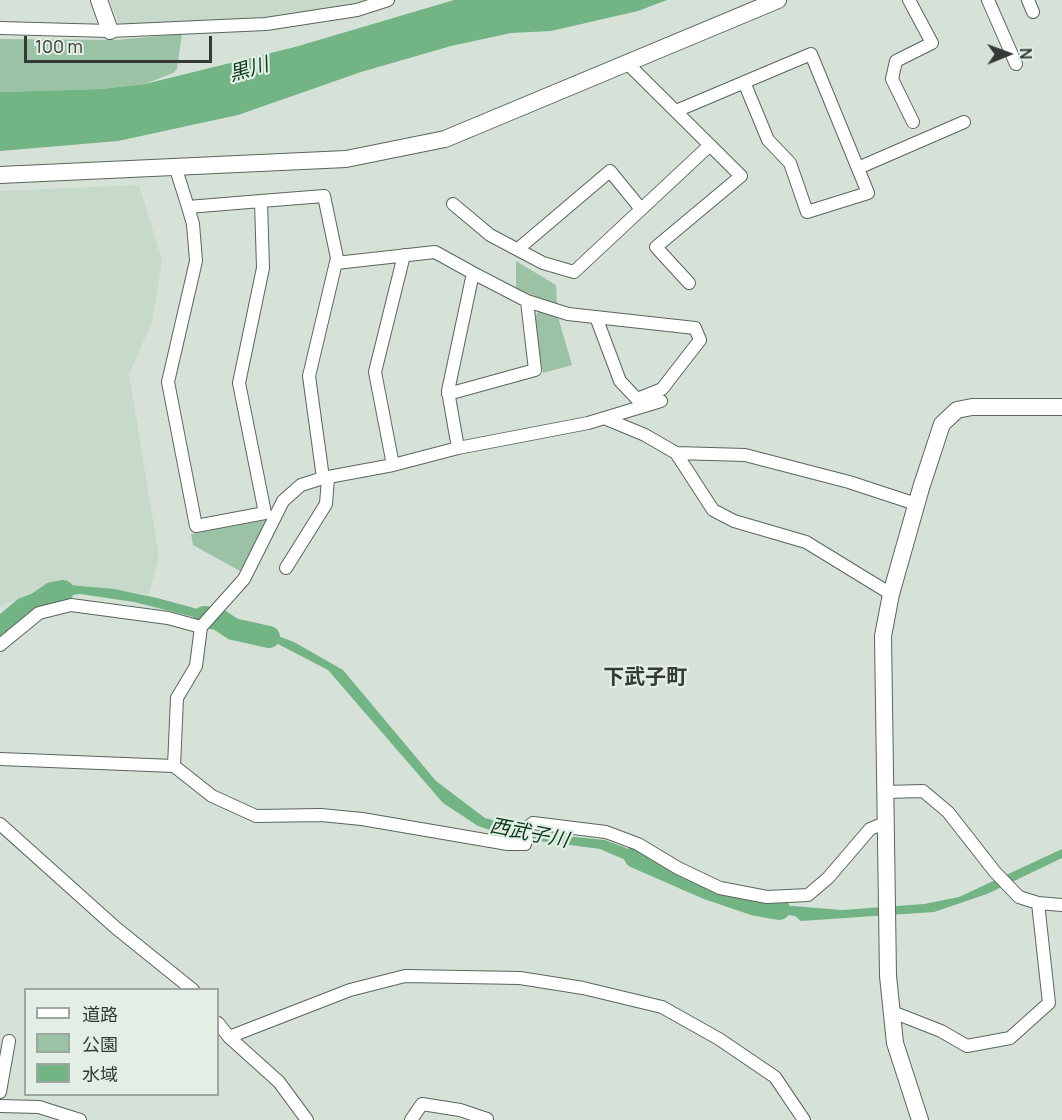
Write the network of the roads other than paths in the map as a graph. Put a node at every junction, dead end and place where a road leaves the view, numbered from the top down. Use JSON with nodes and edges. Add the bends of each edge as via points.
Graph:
{"nodes":[{"id":1,"x":99,"y":0,"type":"edge"},
{"id":2,"x":388,"y":0,"type":"edge"},
{"id":3,"x":778,"y":0,"type":"edge"},
{"id":4,"x":909,"y":0,"type":"edge"},
{"id":5,"x":987,"y":0,"type":"edge"},
{"id":6,"x":0,"y":28,"type":"edge"},
{"id":7,"x":110,"y":31,"type":"junction"},
{"id":8,"x":627,"y":63,"type":"junction"},
{"id":9,"x":1016,"y":63,"type":"dead end"},
{"id":10,"x":744,"y":82,"type":"junction"},
{"id":11,"x":676,"y":111,"type":"junction"},
{"id":12,"x":913,"y":122,"type":"dead end"},
{"id":13,"x":964,"y":122,"type":"dead end"},
{"id":14,"x":710,"y":145,"type":"junction"},
{"id":15,"x":175,"y":166,"type":"junction"},
{"id":16,"x":858,"y":168,"type":"junction"},
{"id":17,"x":0,"y":175,"type":"edge"},
{"id":18,"x":261,"y":201,"type":"junction"},
{"id":19,"x":453,"y":204,"type":"dead end"},
{"id":20,"x":188,"y":207,"type":"junction"},
{"id":21,"x":641,"y":209,"type":"junction"},
{"id":22,"x":518,"y":249,"type":"junction"},
{"id":23,"x":404,"y":255,"type":"junction"},
{"id":24,"x":336,"y":263,"type":"junction"},
{"id":25,"x":473,"y":273,"type":"junction"},
{"id":26,"x":689,"y":283,"type":"dead end"},
{"id":27,"x":527,"y":301,"type":"junction"},
{"id":28,"x":596,"y":317,"type":"junction"},
{"id":29,"x":448,"y":394,"type":"junction"},
{"id":30,"x":661,"y":400,"type":"dead end"},
{"id":31,"x":1062,"y":407,"type":"edge"},
{"id":32,"x":604,"y":418,"type":"junction"},
{"id":33,"x":458,"y":448,"type":"junction"},
{"id":34,"x":676,"y":453,"type":"junction"},
{"id":35,"x":393,"y":465,"type":"junction"},
{"id":36,"x":325,"y":478,"type":"junction"},
{"id":37,"x":916,"y":504,"type":"junction"},
{"id":38,"x":286,"y":568,"type":"dead end"},
{"id":39,"x":891,"y":594,"type":"junction"},
{"id":40,"x":201,"y":627,"type":"junction"},
{"id":41,"x":0,"y":645,"type":"edge"},
{"id":42,"x":0,"y":759,"type":"edge"},
{"id":43,"x":174,"y":766,"type":"junction"},
{"id":44,"x":885,"y":792,"type":"junction"},
{"id":45,"x":885,"y":823,"type":"junction"},
{"id":46,"x":0,"y":824,"type":"edge"},
{"id":47,"x":1038,"y":903,"type":"junction"},
{"id":48,"x":1062,"y":905,"type":"edge"},
{"id":49,"x":191,"y":988,"type":"edge"},
{"id":50,"x":890,"y":1011,"type":"junction"},
{"id":51,"x":222,"y":1033,"type":"edge"},
{"id":52,"x":9,"y":1041,"type":"dead end"},
{"id":53,"x":0,"y":1092,"type":"edge"},
{"id":54,"x":0,"y":1106,"type":"edge"},
{"id":55,"x":487,"y":1119,"type":"edge"},
{"id":56,"x":80,"y":1120,"type":"edge"},
{"id":57,"x":307,"y":1120,"type":"edge"},
{"id":58,"x":411,"y":1120,"type":"edge"},
{"id":59,"x":804,"y":1120,"type":"edge"},
{"id":60,"x":920,"y":1120,"type":"edge"}],
"edges":[{"from":1,"to":7,"type":"street"},
{"from":2,"to":7,"type":"street","via":[[357,10],[266,24]]},
{"from":3,"to":8,"type":"street"},
{"from":4,"to":12,"type":"street","via":[[932,43],[896,61],[892,79]]},
{"from":5,"to":9,"type":"street"},
{"from":6,"to":7,"type":"street"},
{"from":8,"to":11,"type":"street"},
{"from":8,"to":15,"type":"street","via":[[445,139],[346,159]]},
{"from":10,"to":11,"type":"street"},
{"from":10,"to":16,"type":"street","via":[[811,54]]},
{"from":10,"to":16,"type":"street","via":[[768,140],[790,163],[807,212],[868,193]]},
{"from":11,"to":14,"type":"street"},
{"from":13,"to":16,"type":"street"},
{"from":14,"to":21,"type":"street"},
{"from":14,"to":26,"type":"street","via":[[741,176],[656,247]]},
{"from":15,"to":17,"type":"street"},
{"from":15,"to":20,"type":"street"},
{"from":18,"to":20,"type":"street"},
{"from":18,"to":20,"type":"street","via":[[264,268],[239,383],[265,513],[196,526],[168,382],[196,261]]},
{"from":18,"to":24,"type":"street","via":[[324,196]]},
{"from":19,"to":22,"type":"street","via":[[490,234]]},
{"from":21,"to":22,"type":"street","via":[[574,272],[543,263]]},
{"from":21,"to":22,"type":"street","via":[[610,171]]},
{"from":23,"to":24,"type":"street"},
{"from":23,"to":25,"type":"street","via":[[435,252]]},
{"from":23,"to":35,"type":"street","via":[[375,372]]},
{"from":24,"to":36,"type":"street","via":[[309,376]]},
{"from":25,"to":27,"type":"street"},
{"from":25,"to":29,"type":"street"},
{"from":27,"to":28,"type":"street","via":[[568,314]]},
{"from":27,"to":29,"type":"street","via":[[536,370]]},
{"from":28,"to":28,"type":"street","via":[[695,328],[700,340],[662,389],[637,399],[620,381]]},
{"from":29,"to":33,"type":"street"},
{"from":30,"to":32,"type":"street"},
{"from":31,"to":37,"type":"street","via":[[957,410],[942,424]]},
{"from":32,"to":33,"type":"street"},
{"from":32,"to":34,"type":"street"},
{"from":33,"to":35,"type":"street"},
{"from":34,"to":37,"type":"street","via":[[745,455]]},
{"from":34,"to":39,"type":"street","via":[[713,510],[734,521],[806,542]]},
{"from":35,"to":36,"type":"street"},
{"from":36,"to":38,"type":"street","via":[[326,504]]},
{"from":36,"to":40,"type":"street","via":[[301,485],[283,501],[244,579]]},
{"from":37,"to":39,"type":"street"},
{"from":39,"to":44,"type":"street","via":[[883,636]]},
{"from":40,"to":41,"type":"street","via":[[168,618],[71,604],[39,613]]},
{"from":40,"to":43,"type":"street","via":[[196,666],[177,699]]},
{"from":42,"to":43,"type":"street"},
{"from":43,"to":45,"type":"street","via":[[212,796],[256,816],[352,818],[508,844],[525,844],[533,823],[606,832],[638,844],[720,888],[767,897],[808,895],[870,829]]},
{"from":44,"to":45,"type":"street"},
{"from":44,"to":47,"type":"street","via":[[923,791],[948,812],[994,872],[1019,897]]},
{"from":45,"to":50,"type":"street"},
{"from":46,"to":49,"type":"street","via":[[116,928]]},
{"from":47,"to":48,"type":"street"},
{"from":47,"to":50,"type":"street","via":[[1049,1003],[1010,1038],[968,1046]]},
{"from":50,"to":60,"type":"street","via":[[895,1043]]},
{"from":51,"to":57,"type":"street","via":[[279,1082]]},
{"from":51,"to":59,"type":"street","via":[[405,976],[520,978],[584,988],[662,1007],[775,1077]]},
{"from":52,"to":53,"type":"street"},
{"from":54,"to":56,"type":"street","via":[[39,1107]]},
{"from":55,"to":58,"type":"street","via":[[422,1104]]}]}
